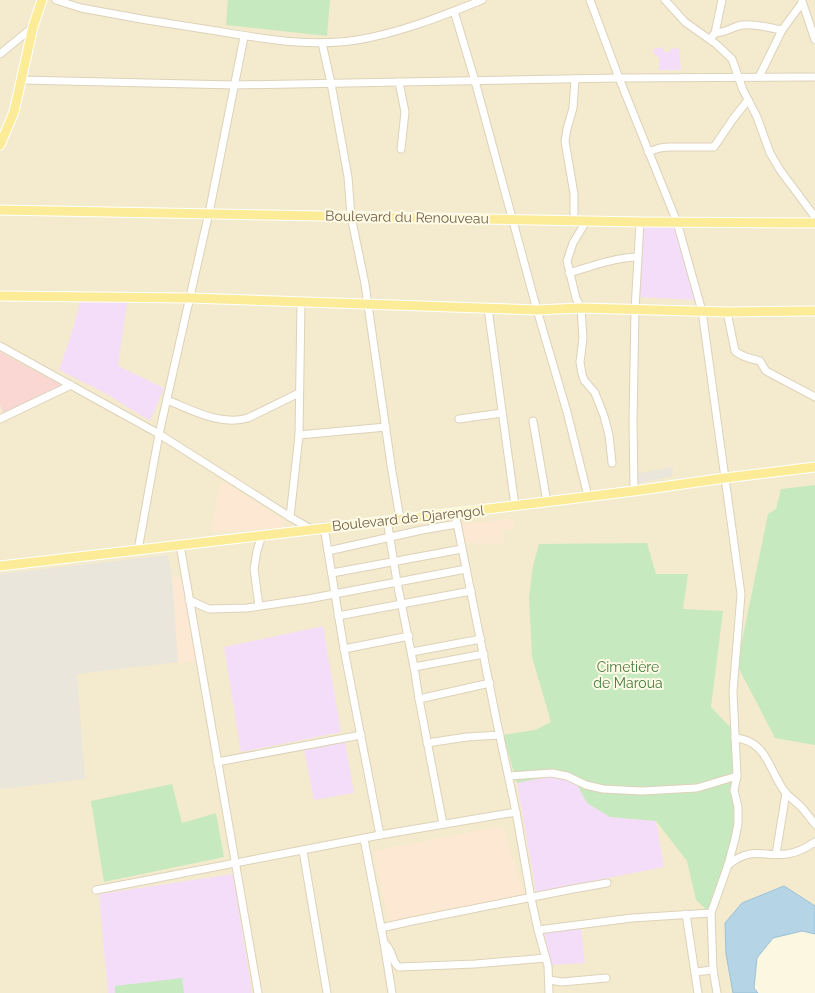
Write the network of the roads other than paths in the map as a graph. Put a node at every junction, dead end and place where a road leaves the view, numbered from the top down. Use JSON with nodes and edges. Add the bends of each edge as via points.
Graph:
{"nodes":[{"id":1,"x":42,"y":0,"type":"edge"},
{"id":2,"x":56,"y":0,"type":"edge"},
{"id":3,"x":482,"y":0,"type":"edge"},
{"id":4,"x":590,"y":0,"type":"edge"},
{"id":5,"x":665,"y":0,"type":"edge"},
{"id":6,"x":722,"y":0,"type":"edge"},
{"id":7,"x":802,"y":1,"type":"edge"},
{"id":8,"x":454,"y":11,"type":"junction"},
{"id":9,"x":33,"y":27,"type":"junction"},
{"id":10,"x":782,"y":30,"type":"junction"},
{"id":11,"x":715,"y":33,"type":"junction"},
{"id":12,"x":244,"y":37,"type":"junction"},
{"id":13,"x":710,"y":39,"type":"junction"},
{"id":14,"x":815,"y":40,"type":"edge"},
{"id":15,"x":322,"y":43,"type":"junction"},
{"id":16,"x":0,"y":54,"type":"edge"},
{"id":17,"x":738,"y":77,"type":"junction"},
{"id":18,"x":759,"y":77,"type":"junction"},
{"id":19,"x":815,"y":77,"type":"edge"},
{"id":20,"x":619,"y":78,"type":"junction"},
{"id":21,"x":575,"y":79,"type":"junction"},
{"id":22,"x":21,"y":80,"type":"junction"},
{"id":23,"x":475,"y":81,"type":"junction"},
{"id":24,"x":399,"y":82,"type":"junction"},
{"id":25,"x":331,"y":83,"type":"junction"},
{"id":26,"x":234,"y":85,"type":"junction"},
{"id":27,"x":748,"y":100,"type":"junction"},
{"id":28,"x":0,"y":145,"type":"edge"},
{"id":29,"x":401,"y":149,"type":"dead end"},
{"id":30,"x":648,"y":152,"type":"junction"},
{"id":31,"x":0,"y":205,"type":"edge"},
{"id":32,"x":0,"y":210,"type":"edge"},
{"id":33,"x":209,"y":210,"type":"junction"},
{"id":34,"x":350,"y":214,"type":"junction"},
{"id":35,"x":574,"y":215,"type":"junction"},
{"id":36,"x":512,"y":216,"type":"junction"},
{"id":37,"x":815,"y":217,"type":"edge"},
{"id":38,"x":675,"y":219,"type":"junction"},
{"id":39,"x":587,"y":220,"type":"junction"},
{"id":40,"x":640,"y":222,"type":"junction"},
{"id":41,"x":815,"y":223,"type":"edge"},
{"id":42,"x":637,"y":257,"type":"junction"},
{"id":43,"x":569,"y":273,"type":"junction"},
{"id":44,"x":0,"y":296,"type":"edge"},
{"id":45,"x":190,"y":298,"type":"junction"},
{"id":46,"x":301,"y":301,"type":"junction"},
{"id":47,"x":367,"y":303,"type":"junction"},
{"id":48,"x":488,"y":308,"type":"junction"},
{"id":49,"x":581,"y":308,"type":"junction"},
{"id":50,"x":537,"y":310,"type":"junction"},
{"id":51,"x":635,"y":310,"type":"junction"},
{"id":52,"x":702,"y":311,"type":"junction"},
{"id":53,"x":815,"y":311,"type":"edge"},
{"id":54,"x":726,"y":312,"type":"junction"},
{"id":55,"x":0,"y":346,"type":"edge"},
{"id":56,"x":71,"y":385,"type":"junction"},
{"id":57,"x":299,"y":393,"type":"junction"},
{"id":58,"x":815,"y":397,"type":"edge"},
{"id":59,"x":167,"y":400,"type":"junction"},
{"id":60,"x":502,"y":413,"type":"junction"},
{"id":61,"x":0,"y":418,"type":"edge"},
{"id":62,"x":459,"y":420,"type":"dead end"},
{"id":63,"x":533,"y":421,"type":"dead end"},
{"id":64,"x":386,"y":427,"type":"junction"},
{"id":65,"x":158,"y":434,"type":"junction"},
{"id":66,"x":299,"y":435,"type":"junction"},
{"id":67,"x":612,"y":462,"type":"dead end"},
{"id":68,"x":815,"y":467,"type":"edge"},
{"id":69,"x":725,"y":478,"type":"junction"},
{"id":70,"x":634,"y":491,"type":"junction"},
{"id":71,"x":588,"y":496,"type":"junction"},
{"id":72,"x":547,"y":502,"type":"junction"},
{"id":73,"x":515,"y":506,"type":"junction"},
{"id":74,"x":455,"y":513,"type":"junction"},
{"id":75,"x":290,"y":517,"type":"junction"},
{"id":76,"x":400,"y":519,"type":"junction"},
{"id":77,"x":387,"y":520,"type":"junction"},
{"id":78,"x":457,"y":524,"type":"junction"},
{"id":79,"x":324,"y":527,"type":"junction"},
{"id":80,"x":311,"y":529,"type":"junction"},
{"id":81,"x":262,"y":535,"type":"junction"},
{"id":82,"x":390,"y":538,"type":"junction"},
{"id":83,"x":180,"y":545,"type":"junction"},
{"id":84,"x":462,"y":549,"type":"junction"},
{"id":85,"x":138,"y":550,"type":"junction"},
{"id":86,"x":328,"y":551,"type":"junction"},
{"id":87,"x":394,"y":561,"type":"junction"},
{"id":88,"x":0,"y":566,"type":"edge"},
{"id":89,"x":466,"y":569,"type":"junction"},
{"id":90,"x":332,"y":573,"type":"junction"},
{"id":91,"x":397,"y":582,"type":"junction"},
{"id":92,"x":471,"y":591,"type":"junction"},
{"id":93,"x":335,"y":594,"type":"junction"},
{"id":94,"x":189,"y":600,"type":"junction"},
{"id":95,"x":402,"y":603,"type":"junction"},
{"id":96,"x":259,"y":606,"type":"junction"},
{"id":97,"x":338,"y":616,"type":"junction"},
{"id":98,"x":409,"y":636,"type":"junction"},
{"id":99,"x":481,"y":639,"type":"junction"},
{"id":100,"x":344,"y":649,"type":"junction"},
{"id":101,"x":412,"y":652,"type":"junction"},
{"id":102,"x":484,"y":654,"type":"junction"},
{"id":103,"x":414,"y":667,"type":"junction"},
{"id":104,"x":490,"y":683,"type":"junction"},
{"id":105,"x":419,"y":699,"type":"junction"},
{"id":106,"x":361,"y":735,"type":"junction"},
{"id":107,"x":500,"y":735,"type":"junction"},
{"id":108,"x":735,"y":738,"type":"junction"},
{"id":109,"x":427,"y":743,"type":"junction"},
{"id":110,"x":217,"y":762,"type":"junction"},
{"id":111,"x":509,"y":776,"type":"junction"},
{"id":112,"x":737,"y":776,"type":"junction"},
{"id":113,"x":786,"y":793,"type":"junction"},
{"id":114,"x":516,"y":812,"type":"junction"},
{"id":115,"x":443,"y":824,"type":"junction"},
{"id":116,"x":815,"y":824,"type":"edge"},
{"id":117,"x":380,"y":836,"type":"junction"},
{"id":118,"x":364,"y":839,"type":"junction"},
{"id":119,"x":815,"y":842,"type":"edge"},
{"id":120,"x":303,"y":851,"type":"junction"},
{"id":121,"x":776,"y":854,"type":"junction"},
{"id":122,"x":235,"y":864,"type":"junction"},
{"id":123,"x":728,"y":865,"type":"junction"},
{"id":124,"x":607,"y":883,"type":"dead end"},
{"id":125,"x":96,"y":890,"type":"dead end"},
{"id":126,"x":531,"y":898,"type":"junction"},
{"id":127,"x":711,"y":912,"type":"junction"},
{"id":128,"x":686,"y":914,"type":"junction"},
{"id":129,"x":381,"y":928,"type":"junction"},
{"id":130,"x":538,"y":930,"type":"junction"},
{"id":131,"x":384,"y":943,"type":"junction"},
{"id":132,"x":546,"y":958,"type":"junction"},
{"id":133,"x":713,"y":970,"type":"junction"},
{"id":134,"x":695,"y":972,"type":"junction"},
{"id":135,"x":606,"y":978,"type":"dead end"},
{"id":136,"x":549,"y":980,"type":"junction"},
{"id":137,"x":258,"y":993,"type":"edge"},
{"id":138,"x":327,"y":993,"type":"edge"},
{"id":139,"x":392,"y":993,"type":"edge"},
{"id":140,"x":549,"y":993,"type":"edge"},
{"id":141,"x":698,"y":993,"type":"edge"},
{"id":142,"x":716,"y":993,"type":"edge"}],
"edges":[{"from":1,"to":9,"type":"main road"},
{"from":2,"to":12,"type":"street","via":[[81,8]]},
{"from":3,"to":8,"type":"street"},
{"from":4,"to":20,"type":"street"},
{"from":5,"to":13,"type":"street","via":[[685,22]]},
{"from":6,"to":11,"type":"street"},
{"from":7,"to":10,"type":"street"},
{"from":7,"to":14,"type":"street"},
{"from":8,"to":15,"type":"street","via":[[381,35]]},
{"from":8,"to":23,"type":"street"},
{"from":9,"to":16,"type":"street"},
{"from":9,"to":22,"type":"main road"},
{"from":10,"to":11,"type":"street","via":[[746,25]]},
{"from":10,"to":18,"type":"street"},
{"from":11,"to":13,"type":"street"},
{"from":12,"to":15,"type":"street"},
{"from":12,"to":26,"type":"street"},
{"from":13,"to":17,"type":"street","via":[[732,59]]},
{"from":15,"to":25,"type":"street"},
{"from":17,"to":18,"type":"street"},
{"from":17,"to":20,"type":"street"},
{"from":17,"to":27,"type":"street"},
{"from":18,"to":19,"type":"street"},
{"from":20,"to":21,"type":"street"},
{"from":20,"to":30,"type":"street"},
{"from":21,"to":23,"type":"street"},
{"from":21,"to":35,"type":"street","via":[[573,108],[566,141],[574,194]]},
{"from":22,"to":26,"type":"street"},
{"from":22,"to":28,"type":"main road","via":[[14,112]]},
{"from":23,"to":24,"type":"street"},
{"from":23,"to":36,"type":"street"},
{"from":24,"to":25,"type":"street"},
{"from":24,"to":29,"type":"street","via":[[405,112]]},
{"from":25,"to":26,"type":"street"},
{"from":25,"to":34,"type":"street","via":[[348,177]]},
{"from":26,"to":33,"type":"street"},
{"from":27,"to":30,"type":"street","via":[[714,147],[668,147]]},
{"from":27,"to":37,"type":"street","via":[[770,153]]},
{"from":30,"to":38,"type":"street"},
{"from":31,"to":33,"type":"main road","name":"Boulevard du Renouveau"},
{"from":32,"to":33,"type":"main road","name":"Boulevard du Renouveau"},
{"from":33,"to":34,"type":"main road","name":"Boulevard du Renouveau"},
{"from":33,"to":45,"type":"street"},
{"from":34,"to":36,"type":"main road","name":"Boulevard du Renouveau"},
{"from":34,"to":47,"type":"street"},
{"from":35,"to":36,"type":"main road","name":"Boulevard du Renouveau"},
{"from":35,"to":38,"type":"main road","name":"Boulevard du Renouveau"},
{"from":36,"to":39,"type":"main road","name":"Boulevard du Renouveau"},
{"from":36,"to":50,"type":"street"},
{"from":37,"to":38,"type":"main road","name":"Boulevard du Renouveau"},
{"from":38,"to":40,"type":"main road","name":"Boulevard du Renouveau"},
{"from":38,"to":41,"type":"main road","name":"Boulevard du Renouveau"},
{"from":38,"to":52,"type":"street"},
{"from":39,"to":40,"type":"main road","name":"Boulevard du Renouveau"},
{"from":39,"to":43,"type":"street","via":[[569,252]]},
{"from":40,"to":42,"type":"street"},
{"from":42,"to":43,"type":"street","via":[[615,259]]},
{"from":42,"to":51,"type":"street"},
{"from":43,"to":49,"type":"street"},
{"from":44,"to":45,"type":"main road"},
{"from":45,"to":46,"type":"main road"},
{"from":45,"to":59,"type":"street"},
{"from":46,"to":47,"type":"main road"},
{"from":46,"to":57,"type":"street"},
{"from":47,"to":48,"type":"main road"},
{"from":47,"to":64,"type":"street"},
{"from":48,"to":50,"type":"main road"},
{"from":48,"to":60,"type":"street"},
{"from":49,"to":50,"type":"main road"},
{"from":49,"to":51,"type":"main road"},
{"from":49,"to":67,"type":"street","via":[[582,374],[595,393],[604,416]]},
{"from":50,"to":71,"type":"street"},
{"from":51,"to":52,"type":"main road"},
{"from":51,"to":70,"type":"street"},
{"from":52,"to":54,"type":"main road"},
{"from":52,"to":69,"type":"street"},
{"from":53,"to":54,"type":"main road"},
{"from":54,"to":58,"type":"street","via":[[737,353],[760,361],[766,371]]},
{"from":55,"to":56,"type":"street"},
{"from":56,"to":61,"type":"street"},
{"from":56,"to":65,"type":"street"},
{"from":57,"to":59,"type":"street","via":[[240,421],[215,419]]},
{"from":57,"to":66,"type":"street"},
{"from":59,"to":65,"type":"street"},
{"from":60,"to":62,"type":"street"},
{"from":60,"to":73,"type":"street"},
{"from":63,"to":72,"type":"street"},
{"from":64,"to":66,"type":"street"},
{"from":64,"to":76,"type":"street"},
{"from":65,"to":75,"type":"street"},
{"from":65,"to":85,"type":"street"},
{"from":66,"to":75,"type":"street"},
{"from":68,"to":69,"type":"main road","name":"Boulevard de Djarengol"},
{"from":69,"to":70,"type":"main road","name":"Boulevard de Djarengol"},
{"from":69,"to":108,"type":"street","via":[[741,594],[733,692]]},
{"from":70,"to":71,"type":"main road","name":"Boulevard de Djarengol"},
{"from":71,"to":72,"type":"main road","name":"Boulevard de Djarengol"},
{"from":72,"to":73,"type":"main road","name":"Boulevard de Djarengol"},
{"from":73,"to":74,"type":"main road","name":"Boulevard de Djarengol"},
{"from":74,"to":76,"type":"main road","name":"Boulevard de Djarengol"},
{"from":74,"to":78,"type":"street"},
{"from":75,"to":80,"type":"street"},
{"from":76,"to":77,"type":"main road","name":"Boulevard de Djarengol"},
{"from":77,"to":79,"type":"main road","name":"Boulevard de Djarengol"},
{"from":77,"to":82,"type":"street"},
{"from":78,"to":82,"type":"street"},
{"from":78,"to":84,"type":"street"},
{"from":79,"to":80,"type":"main road","name":"Boulevard de Djarengol"},
{"from":79,"to":86,"type":"street"},
{"from":80,"to":81,"type":"main road","name":"Boulevard de Djarengol"},
{"from":81,"to":83,"type":"main road","name":"Boulevard de Djarengol"},
{"from":81,"to":96,"type":"street","via":[[254,569]]},
{"from":82,"to":86,"type":"street"},
{"from":82,"to":87,"type":"street"},
{"from":83,"to":85,"type":"main road","name":"Boulevard de Djarengol"},
{"from":83,"to":94,"type":"street"},
{"from":84,"to":87,"type":"street"},
{"from":84,"to":89,"type":"street"},
{"from":85,"to":88,"type":"main road","name":"Boulevard de Djarengol"},
{"from":86,"to":90,"type":"street"},
{"from":87,"to":90,"type":"street"},
{"from":87,"to":91,"type":"street"},
{"from":89,"to":91,"type":"street"},
{"from":89,"to":92,"type":"street"},
{"from":90,"to":93,"type":"street"},
{"from":91,"to":93,"type":"street"},
{"from":91,"to":95,"type":"street"},
{"from":92,"to":95,"type":"street"},
{"from":92,"to":99,"type":"street"},
{"from":93,"to":96,"type":"street"},
{"from":93,"to":97,"type":"street"},
{"from":94,"to":96,"type":"street","via":[[209,609]]},
{"from":94,"to":110,"type":"street"},
{"from":95,"to":97,"type":"street"},
{"from":95,"to":98,"type":"street"},
{"from":97,"to":100,"type":"street"},
{"from":98,"to":100,"type":"street"},
{"from":98,"to":101,"type":"street"},
{"from":99,"to":101,"type":"street"},
{"from":99,"to":102,"type":"street"},
{"from":100,"to":106,"type":"street"},
{"from":101,"to":103,"type":"street"},
{"from":102,"to":103,"type":"street"},
{"from":102,"to":104,"type":"street"},
{"from":103,"to":105,"type":"street"},
{"from":104,"to":105,"type":"street"},
{"from":104,"to":107,"type":"street"},
{"from":105,"to":109,"type":"street"},
{"from":106,"to":110,"type":"street"},
{"from":106,"to":117,"type":"street"},
{"from":107,"to":109,"type":"street"},
{"from":107,"to":111,"type":"street"},
{"from":108,"to":112,"type":"street"},
{"from":108,"to":113,"type":"street","via":[[751,741],[757,746]]},
{"from":109,"to":115,"type":"street"},
{"from":110,"to":122,"type":"street"},
{"from":111,"to":112,"type":"street","via":[[552,773],[603,789],[642,791],[697,788]]},
{"from":111,"to":114,"type":"street"},
{"from":112,"to":123,"type":"street","via":[[734,790],[738,824]]},
{"from":113,"to":116,"type":"street"},
{"from":113,"to":121,"type":"street"},
{"from":114,"to":115,"type":"street"},
{"from":114,"to":126,"type":"street"},
{"from":115,"to":117,"type":"street"},
{"from":117,"to":118,"type":"street"},
{"from":118,"to":120,"type":"street"},
{"from":118,"to":129,"type":"street"},
{"from":119,"to":121,"type":"street","via":[[796,852]]},
{"from":120,"to":122,"type":"street"},
{"from":120,"to":138,"type":"street"},
{"from":121,"to":123,"type":"street","via":[[744,854]]},
{"from":122,"to":125,"type":"street"},
{"from":122,"to":137,"type":"street"},
{"from":123,"to":127,"type":"street"},
{"from":124,"to":126,"type":"street"},
{"from":126,"to":129,"type":"street"},
{"from":126,"to":130,"type":"street"},
{"from":127,"to":128,"type":"street"},
{"from":127,"to":133,"type":"street"},
{"from":128,"to":130,"type":"street"},
{"from":128,"to":134,"type":"street"},
{"from":129,"to":131,"type":"street"},
{"from":130,"to":132,"type":"street"},
{"from":131,"to":132,"type":"street","via":[[390,949],[394,963],[399,967]]},
{"from":131,"to":139,"type":"street"},
{"from":132,"to":136,"type":"street"},
{"from":133,"to":134,"type":"street"},
{"from":133,"to":142,"type":"street"},
{"from":134,"to":141,"type":"street"},
{"from":135,"to":136,"type":"street","via":[[562,982]]},
{"from":136,"to":140,"type":"street"}]}
